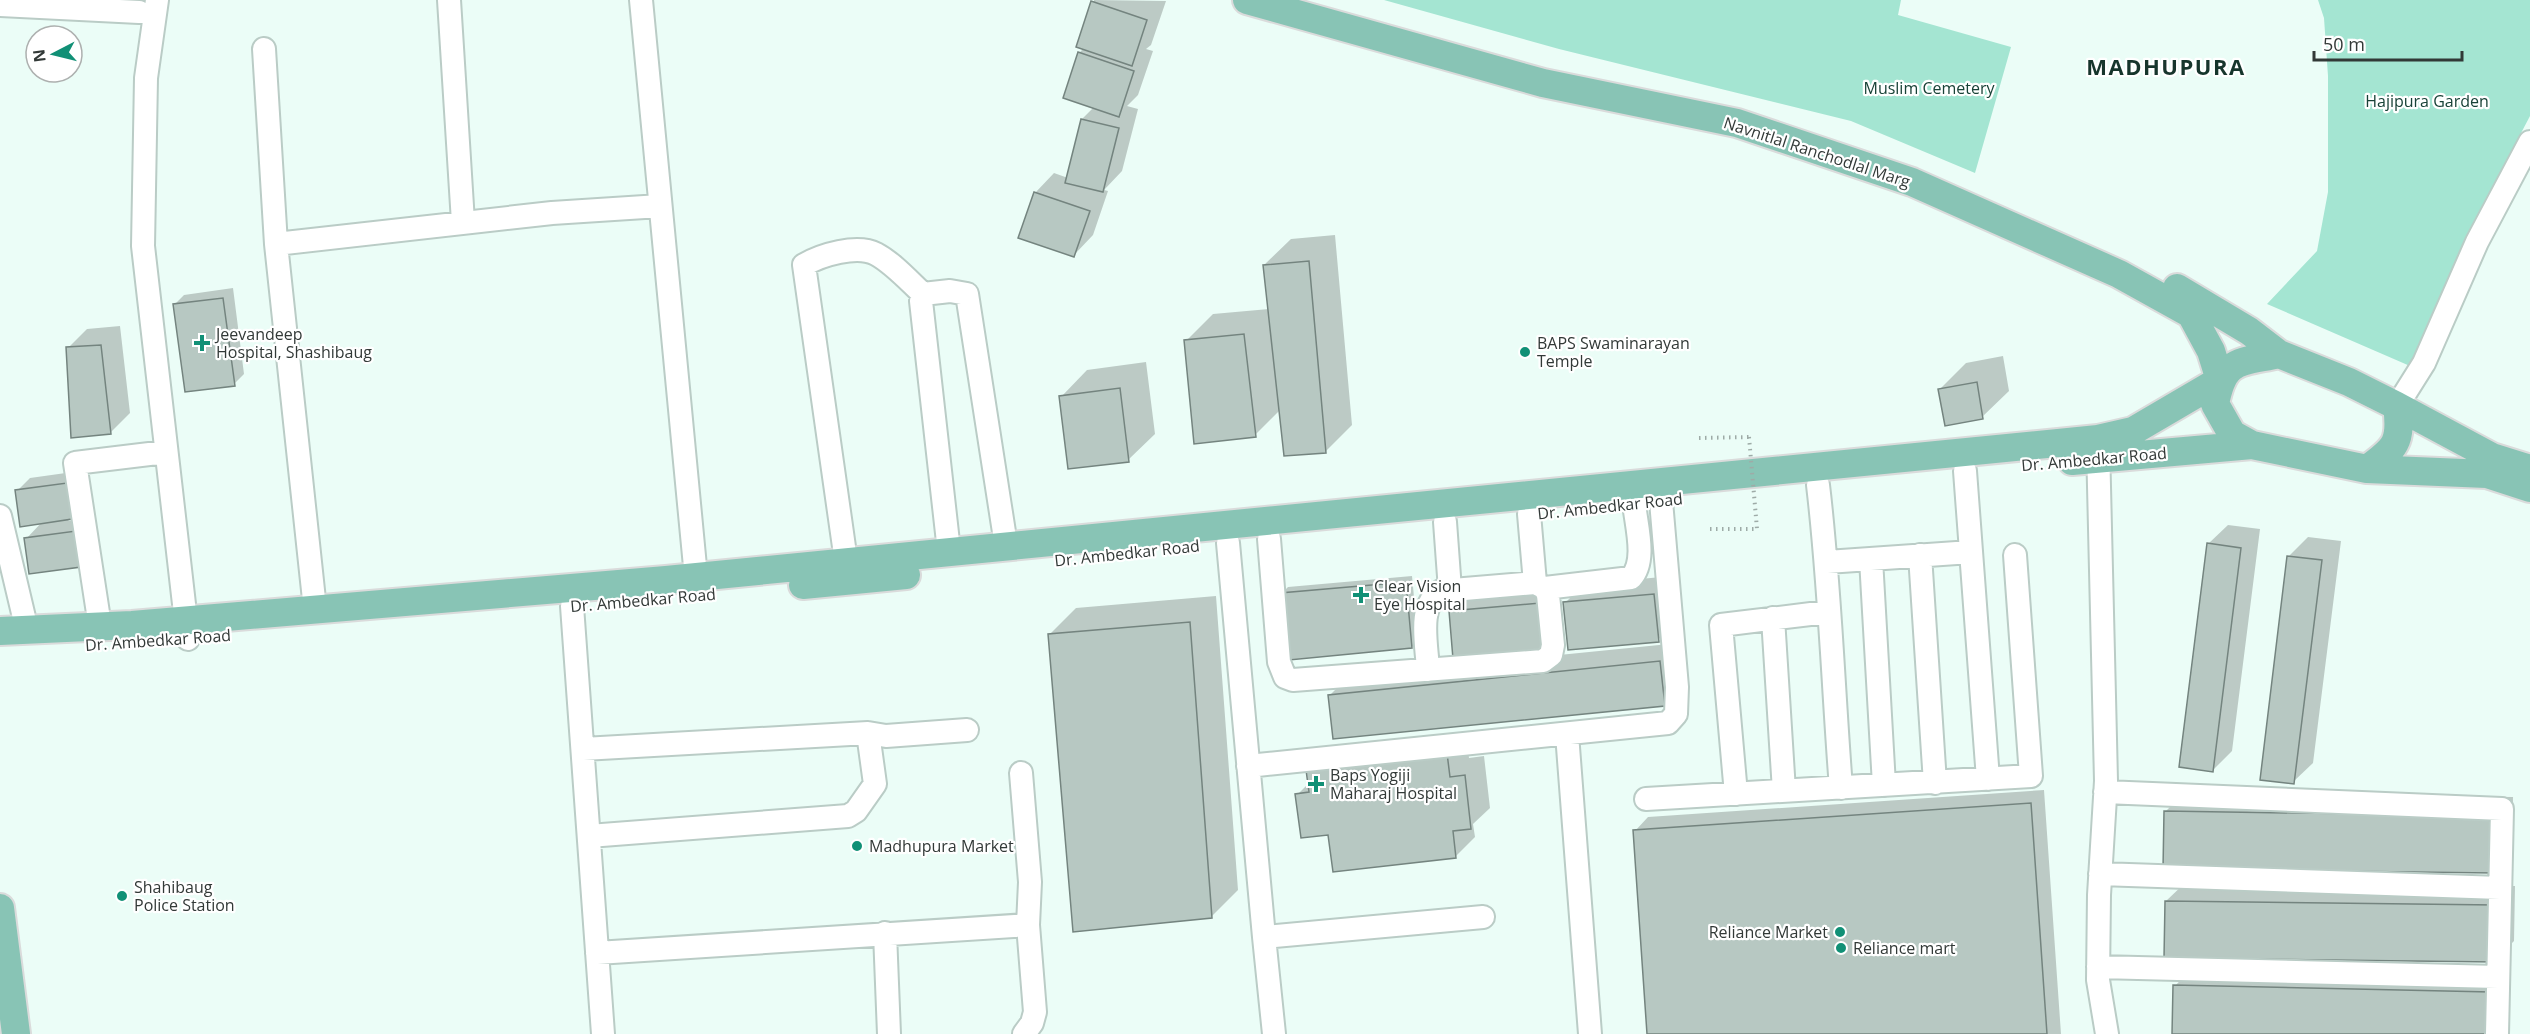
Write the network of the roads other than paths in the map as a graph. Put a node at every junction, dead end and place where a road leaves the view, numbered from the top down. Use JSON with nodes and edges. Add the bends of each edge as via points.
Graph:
{"nodes":[{"id":1,"x":449,"y":0,"type":"edge"},
{"id":2,"x":641,"y":0,"type":"edge"},
{"id":3,"x":1247,"y":0,"type":"edge"},
{"id":4,"x":1298,"y":0,"type":"edge"},
{"id":5,"x":145,"y":4,"type":"edge"},
{"id":6,"x":0,"y":5,"type":"edge"},
{"id":7,"x":264,"y":49,"type":"dead end"},
{"id":8,"x":2530,"y":142,"type":"edge"},
{"id":9,"x":660,"y":206,"type":"junction"},
{"id":10,"x":463,"y":222,"type":"junction"},
{"id":11,"x":276,"y":244,"type":"junction"},
{"id":12,"x":923,"y":294,"type":"junction"},
{"id":13,"x":2279,"y":354,"type":"junction"},
{"id":14,"x":2220,"y":380,"type":"junction"},
{"id":15,"x":2397,"y":406,"type":"junction"},
{"id":16,"x":2252,"y":445,"type":"junction"},
{"id":17,"x":2099,"y":449,"type":"junction"},
{"id":18,"x":166,"y":452,"type":"junction"},
{"id":19,"x":2367,"y":469,"type":"junction"},
{"id":20,"x":2530,"y":469,"type":"edge"},
{"id":21,"x":1965,"y":471,"type":"junction"},
{"id":22,"x":1818,"y":485,"type":"junction"},
{"id":23,"x":2530,"y":488,"type":"edge"},
{"id":24,"x":1648,"y":502,"type":"junction"},
{"id":25,"x":1529,"y":514,"type":"junction"},
{"id":26,"x":0,"y":516,"type":"edge"},
{"id":27,"x":1445,"y":522,"type":"junction"},
{"id":28,"x":1269,"y":539,"type":"junction"},
{"id":29,"x":1228,"y":543,"type":"junction"},
{"id":30,"x":1006,"y":545,"type":"junction"},
{"id":31,"x":949,"y":551,"type":"junction"},
{"id":32,"x":1971,"y":552,"type":"junction"},
{"id":33,"x":1920,"y":555,"type":"junction"},
{"id":34,"x":2015,"y":555,"type":"dead end"},
{"id":35,"x":1871,"y":559,"type":"junction"},
{"id":36,"x":846,"y":561,"type":"junction"},
{"id":37,"x":1827,"y":562,"type":"junction"},
{"id":38,"x":696,"y":577,"type":"junction"},
{"id":39,"x":1540,"y":585,"type":"junction"},
{"id":40,"x":1450,"y":590,"type":"junction"},
{"id":41,"x":572,"y":606,"type":"junction"},
{"id":42,"x":315,"y":609,"type":"junction"},
{"id":43,"x":1827,"y":612,"type":"junction"},
{"id":44,"x":1773,"y":618,"type":"junction"},
{"id":45,"x":100,"y":627,"type":"junction"},
{"id":46,"x":188,"y":629,"type":"junction"},
{"id":47,"x":13,"y":631,"type":"edge"},
{"id":48,"x":0,"y":650,"type":"edge"},
{"id":49,"x":1428,"y":670,"type":"junction"},
{"id":50,"x":967,"y":730,"type":"dead end"},
{"id":51,"x":868,"y":733,"type":"junction"},
{"id":52,"x":1567,"y":734,"type":"junction"},
{"id":53,"x":583,"y":749,"type":"junction"},
{"id":54,"x":1248,"y":766,"type":"junction"},
{"id":55,"x":1021,"y":772,"type":"dead end"},
{"id":56,"x":1988,"y":779,"type":"junction"},
{"id":57,"x":1935,"y":783,"type":"junction"},
{"id":58,"x":1884,"y":785,"type":"junction"},
{"id":59,"x":1841,"y":788,"type":"junction"},
{"id":60,"x":1784,"y":791,"type":"junction"},
{"id":61,"x":2105,"y":792,"type":"junction"},
{"id":62,"x":1736,"y":794,"type":"junction"},
{"id":63,"x":1646,"y":799,"type":"dead end"},
{"id":64,"x":589,"y":836,"type":"junction"},
{"id":65,"x":2100,"y":874,"type":"junction"},
{"id":66,"x":2500,"y":888,"type":"junction"},
{"id":67,"x":0,"y":908,"type":"edge"},
{"id":68,"x":1483,"y":916,"type":"dead end"},
{"id":69,"x":1028,"y":925,"type":"junction"},
{"id":70,"x":885,"y":933,"type":"junction"},
{"id":71,"x":1264,"y":937,"type":"junction"},
{"id":72,"x":597,"y":953,"type":"junction"},
{"id":73,"x":2098,"y":967,"type":"junction"},
{"id":74,"x":2498,"y":977,"type":"junction"},
{"id":75,"x":16,"y":1034,"type":"edge"},
{"id":76,"x":603,"y":1034,"type":"edge"},
{"id":77,"x":889,"y":1034,"type":"edge"},
{"id":78,"x":1023,"y":1034,"type":"edge"},
{"id":79,"x":1274,"y":1034,"type":"edge"},
{"id":80,"x":1590,"y":1034,"type":"edge"},
{"id":81,"x":2107,"y":1034,"type":"edge"},
{"id":82,"x":2497,"y":1034,"type":"edge"}],
"edges":[{"from":1,"to":10,"type":"street"},
{"from":2,"to":9,"type":"street"},
{"from":3,"to":14,"type":"main road","name":"Navnitlal Ranchodlal Marg","via":[[1544,83],[1737,123],[1911,183],[2119,274],[2191,314],[2211,351]]},
{"from":4,"to":13,"type":"main road","via":[[1547,69],[1741,110],[1916,169],[2137,265],[2205,304]]},
{"from":5,"to":6,"type":"street"},
{"from":5,"to":18,"type":"street","via":[[142,246]]},
{"from":7,"to":11,"type":"street"},
{"from":8,"to":15,"type":"street","via":[[2477,242],[2424,363]]},
{"from":9,"to":10,"type":"street"},
{"from":9,"to":38,"type":"street"},
{"from":10,"to":11,"type":"street"},
{"from":11,"to":42,"type":"street"},
{"from":12,"to":30,"type":"street","via":[[967,294]]},
{"from":12,"to":31,"type":"street"},
{"from":12,"to":36,"type":"street","via":[[875,253],[846,251],[822,255],[804,265]]},
{"from":13,"to":14,"type":"main road","name":"Dr. Ambedkar Road","via":[[2234,364]]},
{"from":13,"to":15,"type":"main road"},
{"from":14,"to":16,"type":"main road","via":[[2215,404],[2232,434]]},
{"from":14,"to":17,"type":"main road","name":"Dr. Ambedkar Road"},
{"from":15,"to":19,"type":"main road","via":[[2400,430],[2392,451]]},
{"from":15,"to":20,"type":"main road","via":[[2492,457]]},
{"from":16,"to":17,"type":"main road","name":"Dr. Ambedkar Road"},
{"from":16,"to":19,"type":"main road"},
{"from":17,"to":21,"type":"main road","name":"Dr. Ambedkar Road"},
{"from":17,"to":30,"type":"main road","name":"Dr. Ambedkar Road"},
{"from":17,"to":61,"type":"street"},
{"from":18,"to":45,"type":"street","via":[[75,464]]},
{"from":18,"to":46,"type":"street"},
{"from":19,"to":23,"type":"main road","via":[[2487,474]]},
{"from":21,"to":22,"type":"main road","name":"Dr. Ambedkar Road"},
{"from":21,"to":32,"type":"street"},
{"from":22,"to":24,"type":"main road","name":"Dr. Ambedkar Road"},
{"from":22,"to":37,"type":"street"},
{"from":24,"to":25,"type":"main road","name":"Dr. Ambedkar Road"},
{"from":24,"to":39,"type":"street","via":[[1639,561],[1631,578]]},
{"from":24,"to":52,"type":"street","via":[[1677,687],[1676,714],[1668,723]]},
{"from":25,"to":27,"type":"main road","name":"Dr. Ambedkar Road"},
{"from":25,"to":39,"type":"street"},
{"from":26,"to":47,"type":"street"},
{"from":27,"to":28,"type":"main road","name":"Dr. Ambedkar Road"},
{"from":27,"to":40,"type":"street"},
{"from":28,"to":29,"type":"main road","name":"Dr. Ambedkar Road"},
{"from":28,"to":49,"type":"street","via":[[1279,662],[1285,677],[1293,680]]},
{"from":29,"to":41,"type":"main road","name":"Dr. Ambedkar Road"},
{"from":29,"to":54,"type":"street"},
{"from":30,"to":31,"type":"main road","name":"Dr. Ambedkar Road"},
{"from":31,"to":36,"type":"main road","name":"Dr. Ambedkar Road"},
{"from":32,"to":33,"type":"street"},
{"from":32,"to":56,"type":"street"},
{"from":33,"to":35,"type":"street"},
{"from":33,"to":57,"type":"street"},
{"from":34,"to":56,"type":"street","via":[[2031,776]]},
{"from":35,"to":37,"type":"street"},
{"from":35,"to":58,"type":"street"},
{"from":36,"to":38,"type":"main road","name":"Dr. Ambedkar Road"},
{"from":37,"to":43,"type":"street"},
{"from":38,"to":42,"type":"main road","name":"Dr. Ambedkar Road"},
{"from":39,"to":40,"type":"street"},
{"from":39,"to":49,"type":"street","via":[[1548,595],[1551,655],[1543,661]]},
{"from":40,"to":49,"type":"street","via":[[1441,591],[1427,602]]},
{"from":41,"to":46,"type":"main road","name":"Dr. Ambedkar Road"},
{"from":41,"to":53,"type":"street"},
{"from":42,"to":46,"type":"main road","name":"Dr. Ambedkar Road"},
{"from":43,"to":44,"type":"street"},
{"from":43,"to":59,"type":"street"},
{"from":44,"to":60,"type":"street"},
{"from":44,"to":62,"type":"street","via":[[1721,625]]},
{"from":45,"to":46,"type":"main road","name":"Dr. Ambedkar Road"},
{"from":45,"to":47,"type":"main road","name":"Dr. Ambedkar Road"},
{"from":46,"to":48,"type":"main road","name":"Dr. Ambedkar Road"},
{"from":50,"to":51,"type":"street","via":[[886,736]]},
{"from":51,"to":53,"type":"street"},
{"from":51,"to":64,"type":"street","via":[[875,784],[848,816]]},
{"from":52,"to":54,"type":"street"},
{"from":52,"to":80,"type":"street"},
{"from":53,"to":64,"type":"street"},
{"from":54,"to":71,"type":"street"},
{"from":55,"to":69,"type":"street","via":[[1030,882]]},
{"from":56,"to":57,"type":"street"},
{"from":57,"to":58,"type":"street"},
{"from":58,"to":59,"type":"street"},
{"from":59,"to":60,"type":"street"},
{"from":60,"to":62,"type":"street"},
{"from":61,"to":65,"type":"street"},
{"from":61,"to":66,"type":"street","via":[[2502,810]]},
{"from":62,"to":63,"type":"street"},
{"from":64,"to":72,"type":"street"},
{"from":65,"to":66,"type":"street"},
{"from":65,"to":73,"type":"street"},
{"from":66,"to":74,"type":"street"},
{"from":67,"to":75,"type":"main road"},
{"from":68,"to":71,"type":"street"},
{"from":69,"to":70,"type":"street"},
{"from":69,"to":78,"type":"street","via":[[1035,1012]]},
{"from":70,"to":72,"type":"street"},
{"from":70,"to":77,"type":"street"},
{"from":71,"to":79,"type":"street"},
{"from":72,"to":76,"type":"street"},
{"from":73,"to":74,"type":"street"},
{"from":73,"to":81,"type":"street"},
{"from":74,"to":82,"type":"street"}]}
